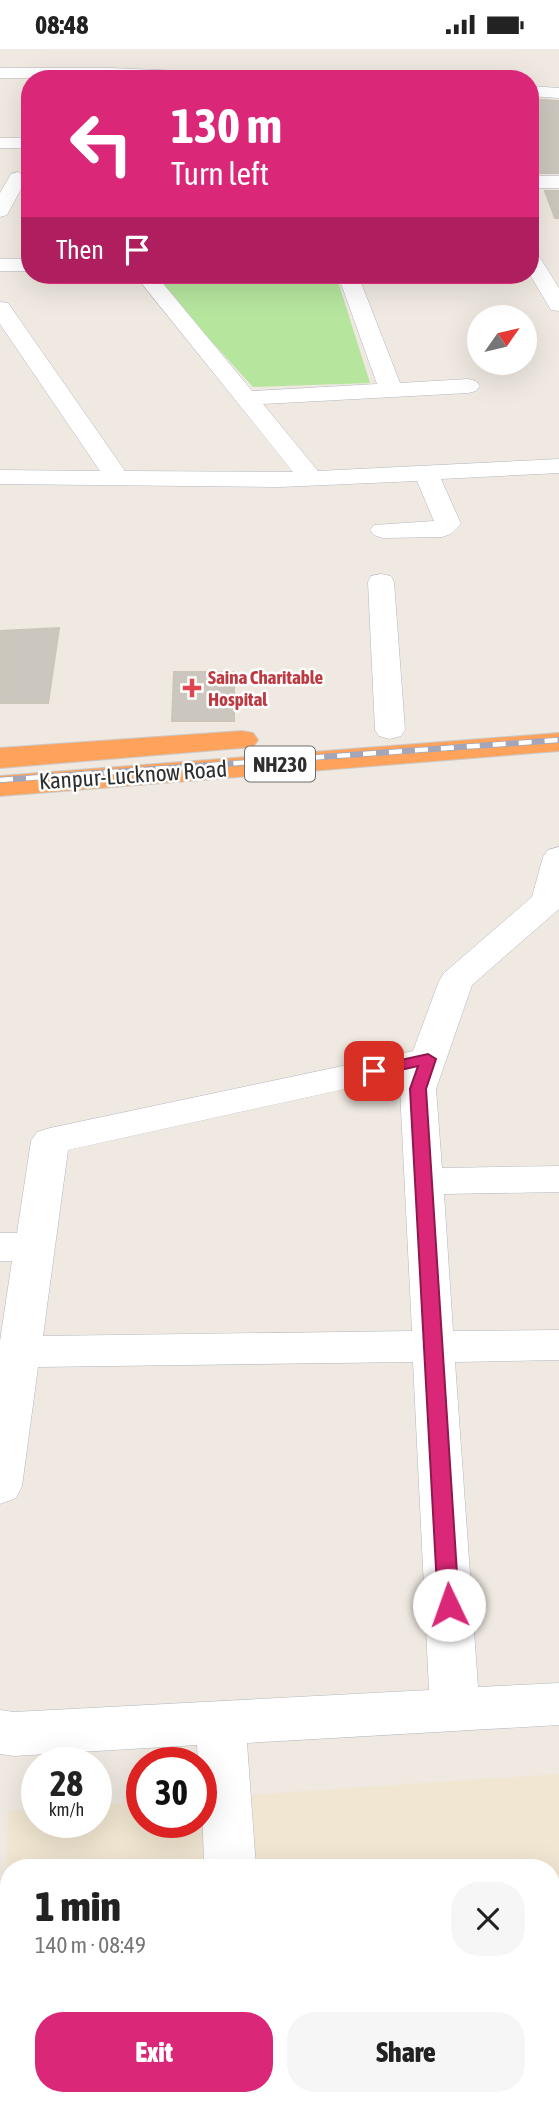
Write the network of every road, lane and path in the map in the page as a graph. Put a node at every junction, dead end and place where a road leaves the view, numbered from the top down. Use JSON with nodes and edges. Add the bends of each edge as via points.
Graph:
{"nodes":[{"id":1,"x":85,"y":70,"type":"edge"},
{"id":2,"x":163,"y":70,"type":"edge"},
{"id":3,"x":21,"y":72,"type":"edge"},
{"id":4,"x":0,"y":73,"type":"edge"},
{"id":5,"x":539,"y":92,"type":"edge"},
{"id":6,"x":559,"y":93,"type":"edge"},
{"id":7,"x":0,"y":143,"type":"edge"},
{"id":8,"x":21,"y":143,"type":"edge"},
{"id":9,"x":18,"y":178,"type":"dead end"},
{"id":10,"x":539,"y":182,"type":"edge"},
{"id":11,"x":559,"y":182,"type":"edge"},
{"id":12,"x":0,"y":211,"type":"edge"},
{"id":13,"x":0,"y":265,"type":"edge"},
{"id":14,"x":21,"y":265,"type":"edge"},
{"id":15,"x":539,"y":266,"type":"edge"},
{"id":16,"x":152,"y":284,"type":"edge"},
{"id":17,"x":351,"y":284,"type":"edge"},
{"id":18,"x":559,"y":305,"type":"edge"},
{"id":19,"x":0,"y":308,"type":"edge"},
{"id":20,"x":468,"y":386,"type":"dead end"},
{"id":21,"x":391,"y":390,"type":"junction"},
{"id":22,"x":245,"y":398,"type":"junction"},
{"id":23,"x":559,"y":466,"type":"edge"},
{"id":24,"x":426,"y":473,"type":"junction"},
{"id":25,"x":0,"y":477,"type":"edge"},
{"id":26,"x":117,"y":478,"type":"junction"},
{"id":27,"x":311,"y":478,"type":"junction"},
{"id":28,"x":383,"y":530,"type":"dead end"},
{"id":29,"x":381,"y":582,"type":"dead end"},
{"id":30,"x":559,"y":717,"type":"edge"},
{"id":31,"x":390,"y":730,"type":"junction"},
{"id":32,"x":559,"y":742,"type":"edge"},
{"id":33,"x":0,"y":758,"type":"edge"},
{"id":34,"x":0,"y":786,"type":"edge"},
{"id":35,"x":559,"y":857,"type":"edge"},
{"id":36,"x":428,"y":1059,"type":"junction"},
{"id":37,"x":559,"y":1179,"type":"edge"},
{"id":38,"x":423,"y":1181,"type":"junction"},
{"id":39,"x":17,"y":1247,"type":"edge"},
{"id":40,"x":559,"y":1345,"type":"edge"},
{"id":41,"x":433,"y":1346,"type":"junction"},
{"id":42,"x":19,"y":1352,"type":"junction"},
{"id":43,"x":0,"y":1485,"type":"edge"},
{"id":44,"x":559,"y":1704,"type":"edge"},
{"id":45,"x":455,"y":1709,"type":"junction"},
{"id":46,"x":221,"y":1723,"type":"junction"},
{"id":47,"x":0,"y":1732,"type":"edge"},
{"id":48,"x":230,"y":1859,"type":"edge"}],
"edges":[{"from":1,"to":2,"type":"street"},
{"from":3,"to":4,"type":"street"},
{"from":5,"to":6,"type":"street"},
{"from":7,"to":8,"type":"street"},
{"from":9,"to":12,"type":"street"},
{"from":10,"to":11,"type":"street"},
{"from":13,"to":14,"type":"street"},
{"from":15,"to":18,"type":"street"},
{"from":16,"to":22,"type":"street"},
{"from":17,"to":21,"type":"street"},
{"from":19,"to":26,"type":"street"},
{"from":20,"to":21,"type":"street"},
{"from":21,"to":22,"type":"street"},
{"from":22,"to":27,"type":"street"},
{"from":23,"to":24,"type":"street"},
{"from":24,"to":27,"type":"street"},
{"from":24,"to":28,"type":"street","via":[[448,524],[442,529]]},
{"from":25,"to":26,"type":"street"},
{"from":26,"to":27,"type":"street"},
{"from":29,"to":31,"type":"lane"},
{"from":30,"to":31,"type":"highway","name":"Kanpur-Lucknow Road","number":"NH230"},
{"from":31,"to":33,"type":"highway","name":"Kanpur-Lucknow Road","number":"NH230"},
{"from":32,"to":34,"type":"highway","name":"Kanpur-Lucknow Road","number":"NH230"},
{"from":35,"to":36,"type":"street","via":[[548,901],[456,981]]},
{"from":36,"to":38,"type":"street","via":[[418,1089]]},
{"from":36,"to":39,"type":"street","via":[[50,1141]]},
{"from":37,"to":38,"type":"street"},
{"from":38,"to":41,"type":"street"},
{"from":39,"to":42,"type":"street"},
{"from":40,"to":41,"type":"street"},
{"from":41,"to":42,"type":"street"},
{"from":41,"to":45,"type":"street"},
{"from":42,"to":43,"type":"street"},
{"from":44,"to":45,"type":"street"},
{"from":45,"to":46,"type":"street"},
{"from":46,"to":47,"type":"street"},
{"from":46,"to":48,"type":"street"}]}
